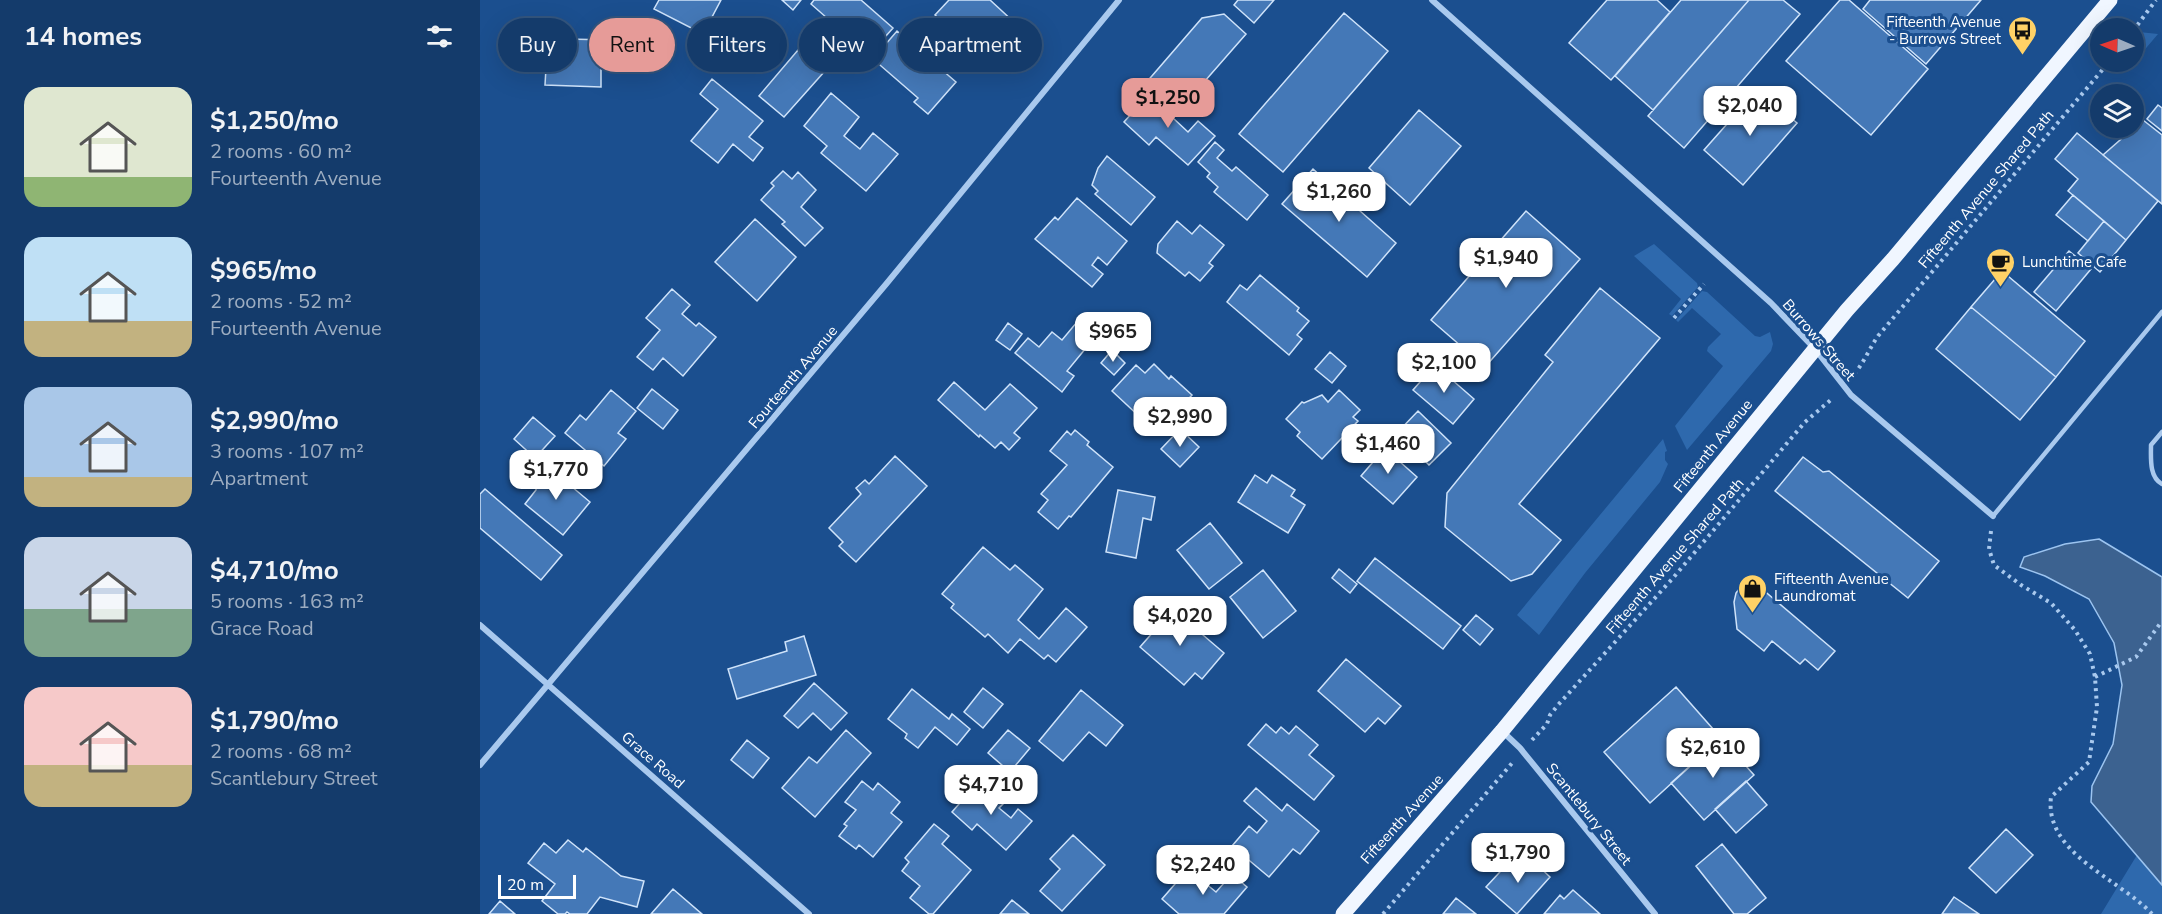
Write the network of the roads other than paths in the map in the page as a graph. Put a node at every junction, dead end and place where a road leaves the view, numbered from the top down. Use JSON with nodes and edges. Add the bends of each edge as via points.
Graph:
{"nodes":[{"id":1,"x":1119,"y":0,"type":"edge"},
{"id":2,"x":1432,"y":0,"type":"edge"},
{"id":3,"x":2110,"y":0,"type":"edge"},
{"id":4,"x":2162,"y":312,"type":"edge"},
{"id":5,"x":1815,"y":349,"type":"junction"},
{"id":6,"x":2162,"y":432,"type":"edge"},
{"id":7,"x":2162,"y":484,"type":"edge"},
{"id":8,"x":1993,"y":516,"type":"joint"},
{"id":9,"x":480,"y":625,"type":"edge"},
{"id":10,"x":548,"y":685,"type":"junction"},
{"id":11,"x":1502,"y":731,"type":"junction"},
{"id":12,"x":480,"y":765,"type":"edge"},
{"id":13,"x":809,"y":914,"type":"edge"},
{"id":14,"x":1343,"y":914,"type":"edge"},
{"id":15,"x":1655,"y":914,"type":"edge"}],
"edges":[{"from":1,"to":10,"type":"street","name":"Fourteenth Avenue"},
{"from":2,"to":5,"type":"street","name":"Burrows Street","via":[[1771,303]]},
{"from":3,"to":5,"type":"main road","name":"Fifteenth Avenue"},
{"from":4,"to":8,"type":"lane"},
{"from":5,"to":8,"type":"street","name":"Burrows Street","via":[[1851,395]]},
{"from":5,"to":11,"type":"main road","name":"Fifteenth Avenue"},
{"from":6,"to":7,"type":"lane","via":[[2151,445],[2151,466]]},
{"from":9,"to":10,"type":"street","name":"Grace Road"},
{"from":10,"to":12,"type":"street","name":"Fourteenth Avenue"},
{"from":10,"to":13,"type":"street","name":"Grace Road"},
{"from":11,"to":14,"type":"main road","name":"Fifteenth Avenue"},
{"from":11,"to":15,"type":"street","name":"Scantlebury Street"}]}
